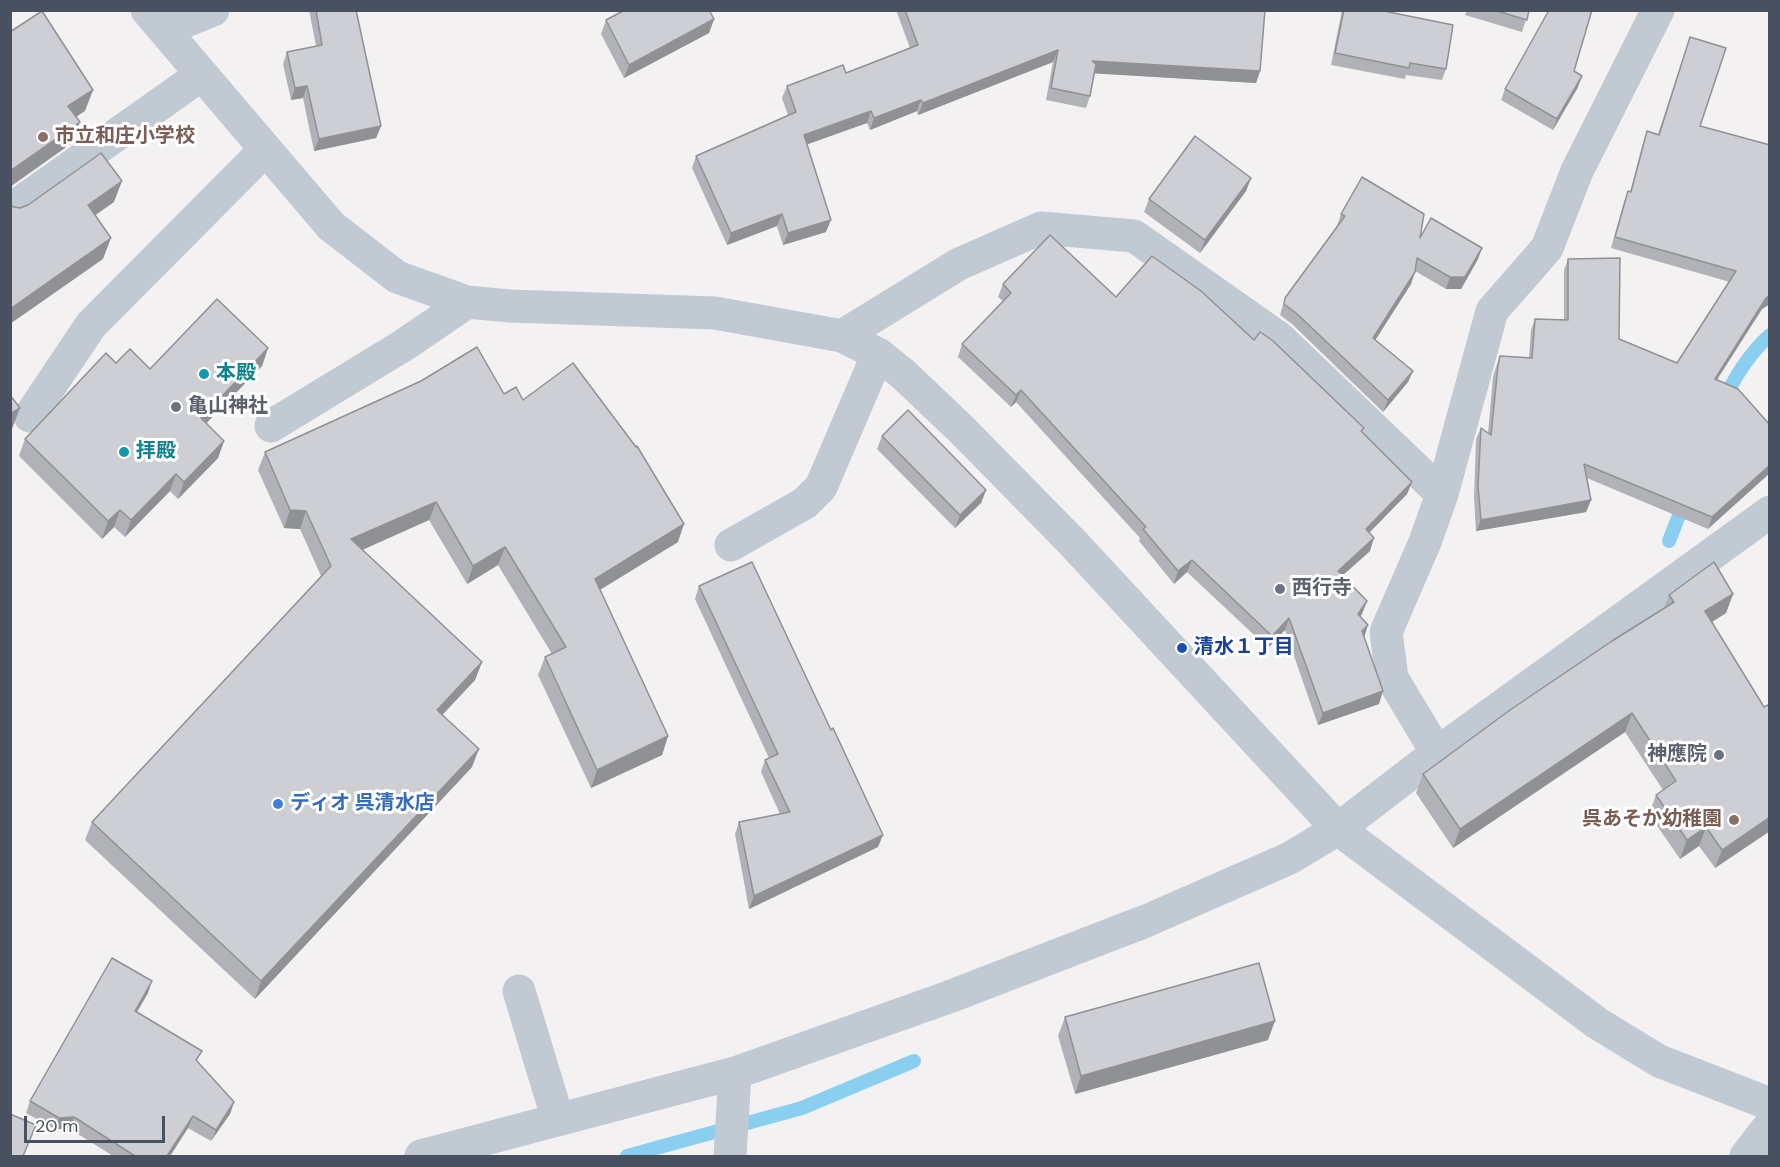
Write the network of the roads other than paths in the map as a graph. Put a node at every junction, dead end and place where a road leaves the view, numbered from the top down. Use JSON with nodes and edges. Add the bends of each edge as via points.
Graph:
{"nodes":[{"id":1,"x":213,"y":10,"type":"edge"},
{"id":2,"x":1658,"y":10,"type":"edge"},
{"id":3,"x":156,"y":20,"type":"edge"},
{"id":4,"x":201,"y":75,"type":"junction"},
{"id":5,"x":265,"y":150,"type":"junction"},
{"id":6,"x":10,"y":210,"type":"edge"},
{"id":7,"x":467,"y":302,"type":"junction"},
{"id":8,"x":842,"y":336,"type":"junction"},
{"id":9,"x":878,"y":354,"type":"junction"},
{"id":10,"x":30,"y":416,"type":"dead end"},
{"id":11,"x":271,"y":426,"type":"dead end"},
{"id":12,"x":1442,"y":494,"type":"junction"},
{"id":13,"x":1770,"y":512,"type":"edge"},
{"id":14,"x":731,"y":545,"type":"dead end"},
{"id":15,"x":1437,"y":753,"type":"junction"},
{"id":16,"x":1338,"y":829,"type":"junction"},
{"id":17,"x":519,"y":991,"type":"dead end"},
{"id":18,"x":735,"y":1073,"type":"junction"},
{"id":19,"x":1770,"y":1104,"type":"edge"},
{"id":20,"x":558,"y":1120,"type":"junction"},
{"id":21,"x":1770,"y":1125,"type":"edge"},
{"id":22,"x":420,"y":1156,"type":"edge"},
{"id":23,"x":730,"y":1156,"type":"edge"},
{"id":24,"x":1746,"y":1156,"type":"edge"}],
"edges":[{"from":1,"to":3,"type":"street"},
{"from":2,"to":12,"type":"street","via":[[1577,171],[1547,248],[1492,312]]},
{"from":3,"to":4,"type":"street"},
{"from":4,"to":5,"type":"street"},
{"from":4,"to":6,"type":"street"},
{"from":5,"to":7,"type":"street","via":[[331,226],[397,277]]},
{"from":5,"to":10,"type":"street","via":[[91,325]]},
{"from":7,"to":8,"type":"street","via":[[715,313]]},
{"from":7,"to":11,"type":"street"},
{"from":8,"to":9,"type":"street"},
{"from":8,"to":12,"type":"street","via":[[960,264],[1041,228],[1134,236],[1279,338]]},
{"from":9,"to":14,"type":"street","via":[[821,487],[805,503]]},
{"from":9,"to":16,"type":"street","via":[[962,430],[1073,543]]},
{"from":12,"to":15,"type":"street","via":[[1386,632],[1392,678]]},
{"from":13,"to":15,"type":"street"},
{"from":15,"to":16,"type":"street"},
{"from":16,"to":18,"type":"street","via":[[1290,858],[1146,921]]},
{"from":16,"to":19,"type":"street","via":[[1597,1023],[1659,1061]]},
{"from":17,"to":20,"type":"street"},
{"from":18,"to":20,"type":"street"},
{"from":18,"to":23,"type":"street"},
{"from":20,"to":22,"type":"street"},
{"from":21,"to":24,"type":"street"}]}
